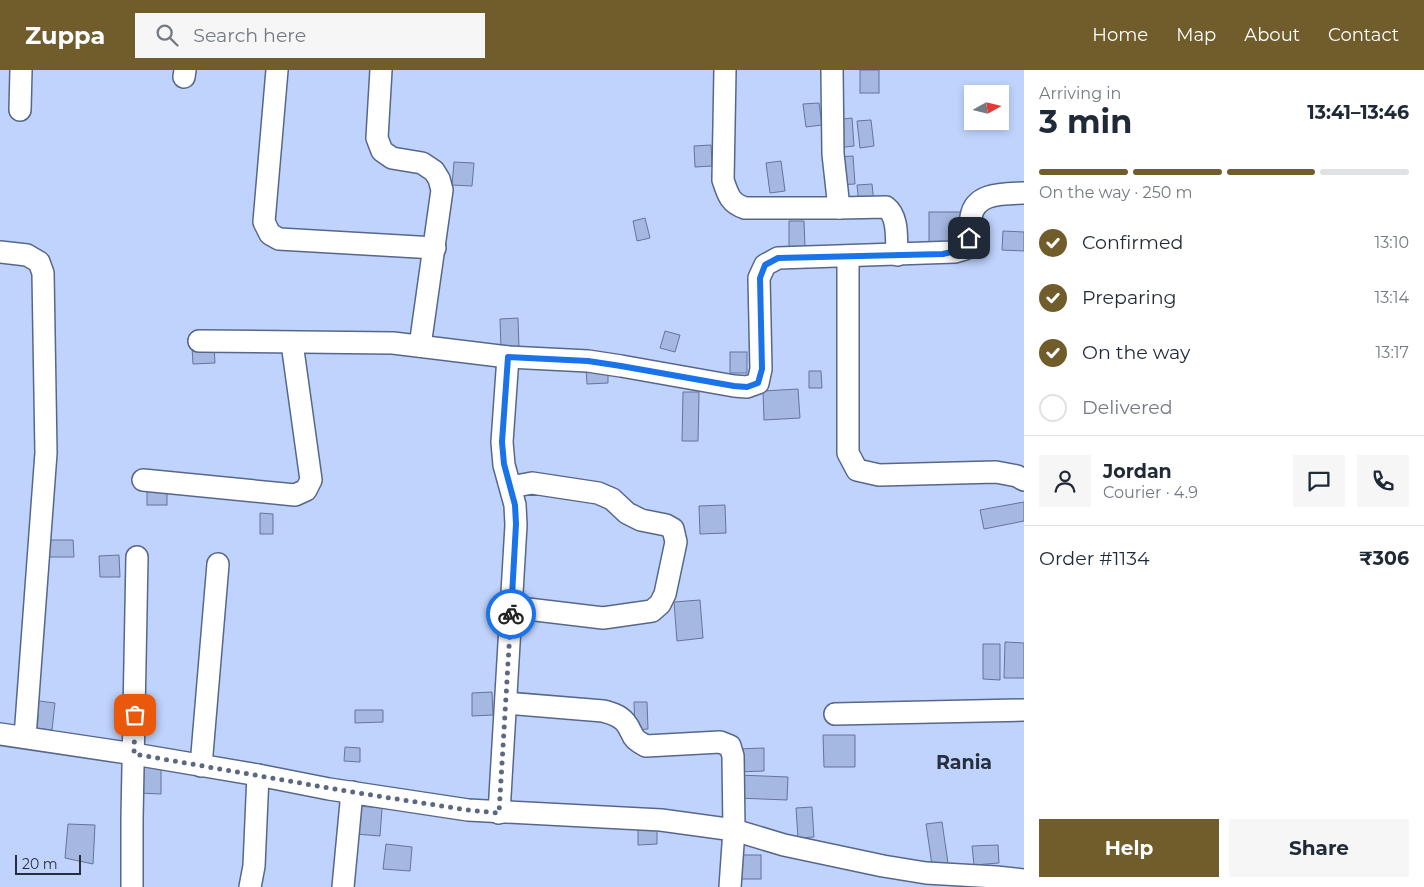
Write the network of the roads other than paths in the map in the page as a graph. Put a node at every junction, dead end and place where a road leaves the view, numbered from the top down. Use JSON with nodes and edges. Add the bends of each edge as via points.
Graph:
{"nodes":[{"id":1,"x":21,"y":70,"type":"edge"},
{"id":2,"x":277,"y":70,"type":"edge"},
{"id":3,"x":381,"y":70,"type":"edge"},
{"id":4,"x":725,"y":70,"type":"edge"},
{"id":5,"x":832,"y":70,"type":"edge"},
{"id":6,"x":20,"y":110,"type":"dead end"},
{"id":7,"x":1024,"y":193,"type":"edge"},
{"id":8,"x":839,"y":208,"type":"junction"},
{"id":9,"x":435,"y":248,"type":"junction"},
{"id":10,"x":0,"y":252,"type":"edge"},
{"id":11,"x":897,"y":255,"type":"junction"},
{"id":12,"x":848,"y":256,"type":"junction"},
{"id":13,"x":199,"y":341,"type":"dead end"},
{"id":14,"x":292,"y":343,"type":"junction"},
{"id":15,"x":420,"y":346,"type":"junction"},
{"id":16,"x":508,"y":357,"type":"junction"},
{"id":17,"x":143,"y":480,"type":"dead end"},
{"id":18,"x":1024,"y":480,"type":"edge"},
{"id":19,"x":511,"y":487,"type":"junction"},
{"id":20,"x":137,"y":557,"type":"dead end"},
{"id":21,"x":218,"y":564,"type":"dead end"},
{"id":22,"x":512,"y":607,"type":"junction"},
{"id":23,"x":506,"y":703,"type":"junction"},
{"id":24,"x":1024,"y":710,"type":"edge"},
{"id":25,"x":835,"y":714,"type":"dead end"},
{"id":26,"x":0,"y":734,"type":"edge"},
{"id":27,"x":25,"y":737,"type":"junction"},
{"id":28,"x":134,"y":754,"type":"junction"},
{"id":29,"x":201,"y":766,"type":"junction"},
{"id":30,"x":258,"y":775,"type":"junction"},
{"id":31,"x":352,"y":792,"type":"junction"},
{"id":32,"x":499,"y":813,"type":"junction"},
{"id":33,"x":734,"y":830,"type":"junction"},
{"id":34,"x":1024,"y":880,"type":"edge"},
{"id":35,"x":132,"y":887,"type":"edge"},
{"id":36,"x":250,"y":887,"type":"edge"},
{"id":37,"x":343,"y":887,"type":"edge"},
{"id":38,"x":730,"y":887,"type":"edge"}],
"edges":[{"from":1,"to":6,"type":"street"},
{"from":2,"to":9,"type":"street","via":[[264,222],[270,234],[279,239]]},
{"from":3,"to":9,"type":"street","via":[[376,138],[382,151],[392,158],[422,163],[439,179],[442,190]]},
{"from":4,"to":8,"type":"street","via":[[723,180],[728,197],[736,205],[746,208]]},
{"from":5,"to":8,"type":"street","via":[[833,154]]},
{"from":7,"to":11,"type":"street","via":[[988,196],[977,204],[971,215],[969,238],[964,249],[943,254]]},
{"from":8,"to":11,"type":"street","via":[[886,207],[891,211]]},
{"from":9,"to":15,"type":"street"},
{"from":10,"to":27,"type":"street","via":[[27,255],[39,262],[44,273],[46,453]]},
{"from":11,"to":12,"type":"street"},
{"from":12,"to":16,"type":"street","via":[[778,258],[765,265],[760,278],[762,369],[758,383],[747,387],[588,361]]},
{"from":12,"to":18,"type":"street","via":[[848,453],[857,470],[878,475],[996,472]]},
{"from":13,"to":14,"type":"street"},
{"from":14,"to":15,"type":"street"},
{"from":14,"to":17,"type":"street","via":[[311,480],[306,490],[295,495]]},
{"from":15,"to":16,"type":"street"},
{"from":16,"to":19,"type":"street","via":[[502,442]]},
{"from":19,"to":22,"type":"street","via":[[516,524]]},
{"from":19,"to":22,"type":"street","via":[[532,484],[598,493],[612,499],[627,514],[666,525],[673,530],[676,542],[665,594],[652,611],[603,618]]},
{"from":20,"to":28,"type":"street"},
{"from":21,"to":29,"type":"street"},
{"from":22,"to":23,"type":"street"},
{"from":23,"to":32,"type":"street"},
{"from":23,"to":33,"type":"street","via":[[615,714],[635,740],[646,746],[720,742],[730,746],[733,756]]},
{"from":24,"to":25,"type":"street"},
{"from":26,"to":27,"type":"street"},
{"from":27,"to":28,"type":"street"},
{"from":28,"to":29,"type":"street"},
{"from":28,"to":35,"type":"street"},
{"from":29,"to":30,"type":"street"},
{"from":30,"to":31,"type":"street"},
{"from":30,"to":36,"type":"street"},
{"from":31,"to":32,"type":"street"},
{"from":31,"to":37,"type":"street"},
{"from":32,"to":33,"type":"street","via":[[661,820]]},
{"from":33,"to":34,"type":"street","via":[[784,845],[883,866]]},
{"from":33,"to":38,"type":"street"}]}
